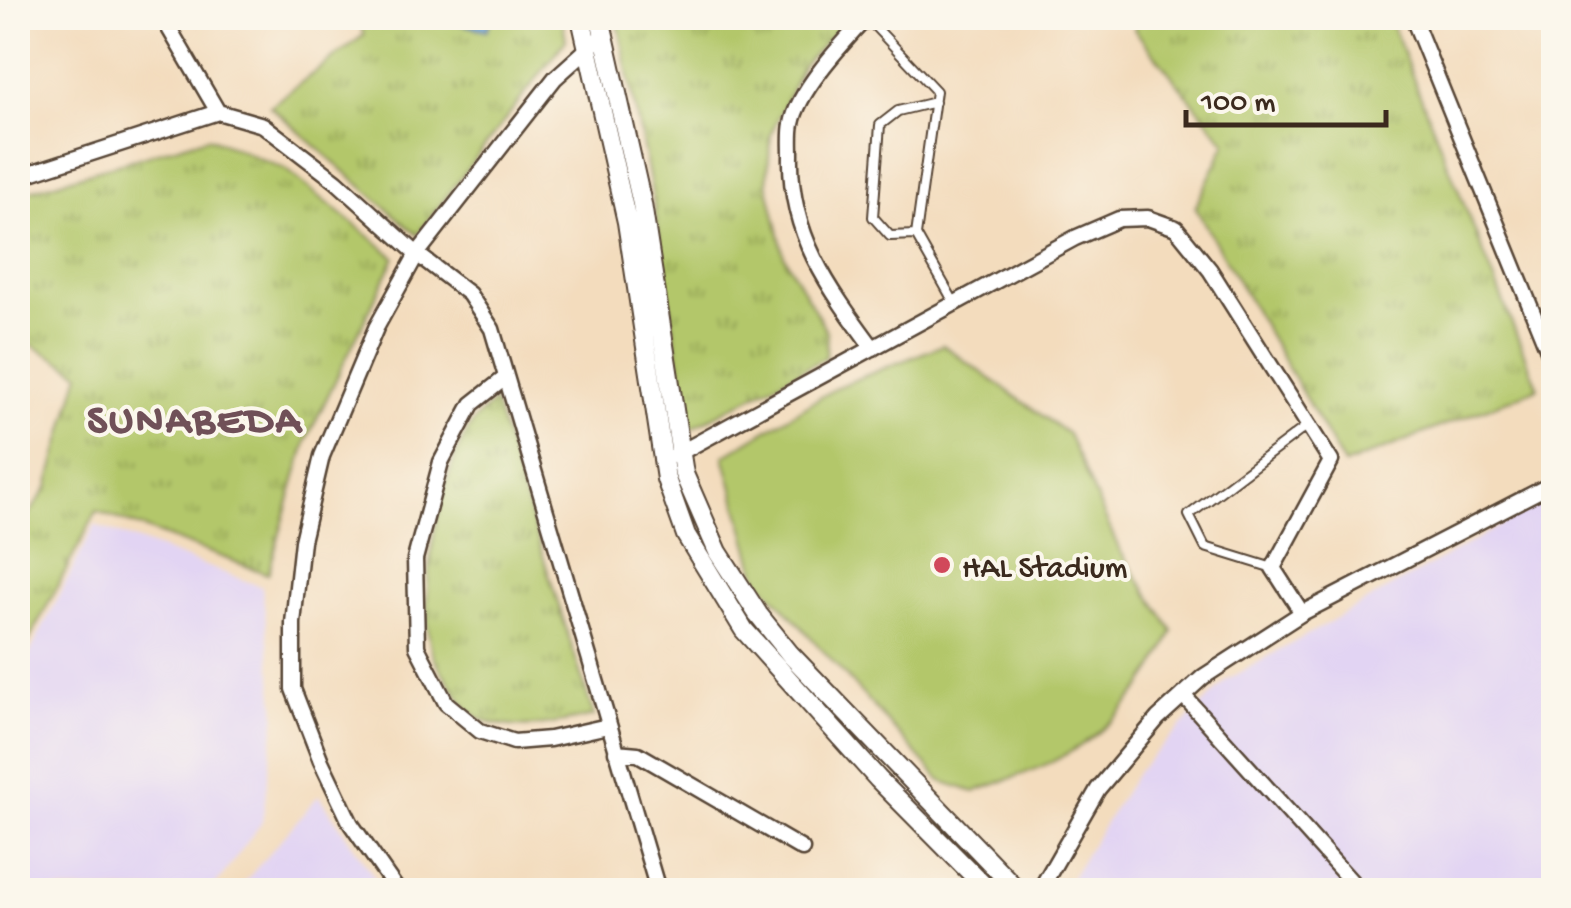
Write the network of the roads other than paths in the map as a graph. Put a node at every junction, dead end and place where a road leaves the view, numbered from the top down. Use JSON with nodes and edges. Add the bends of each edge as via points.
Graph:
{"nodes":[{"id":1,"x":163,"y":18,"type":"edge"},
{"id":2,"x":580,"y":18,"type":"edge"},
{"id":3,"x":867,"y":18,"type":"edge"},
{"id":4,"x":1413,"y":18,"type":"edge"},
{"id":5,"x":602,"y":26,"type":"edge"},
{"id":6,"x":587,"y":46,"type":"junction"},
{"id":7,"x":935,"y":102,"type":"junction"},
{"id":8,"x":218,"y":112,"type":"junction"},
{"id":9,"x":18,"y":178,"type":"edge"},
{"id":10,"x":916,"y":235,"type":"junction"},
{"id":11,"x":417,"y":254,"type":"junction"},
{"id":12,"x":955,"y":304,"type":"junction"},
{"id":13,"x":872,"y":348,"type":"junction"},
{"id":14,"x":1554,"y":364,"type":"edge"},
{"id":15,"x":506,"y":378,"type":"junction"},
{"id":16,"x":1308,"y":425,"type":"junction"},
{"id":17,"x":672,"y":457,"type":"junction"},
{"id":18,"x":1554,"y":483,"type":"edge"},
{"id":19,"x":1273,"y":568,"type":"junction"},
{"id":20,"x":1302,"y":613,"type":"junction"},
{"id":21,"x":1183,"y":695,"type":"junction"},
{"id":22,"x":608,"y":726,"type":"junction"},
{"id":23,"x":616,"y":752,"type":"junction"},
{"id":24,"x":802,"y":849,"type":"dead end"},
{"id":25,"x":397,"y":890,"type":"edge"},
{"id":26,"x":658,"y":890,"type":"edge"},
{"id":27,"x":988,"y":890,"type":"edge"},
{"id":28,"x":1017,"y":890,"type":"edge"},
{"id":29,"x":1040,"y":890,"type":"edge"},
{"id":30,"x":1359,"y":890,"type":"edge"}],
"edges":[{"from":1,"to":8,"type":"street"},
{"from":2,"to":6,"type":"street"},
{"from":3,"to":7,"type":"lane","via":[[936,91]]},
{"from":3,"to":13,"type":"street","via":[[823,64],[792,122],[790,182],[800,229],[820,272]]},
{"from":4,"to":14,"type":"street"},
{"from":5,"to":6,"type":"street"},
{"from":5,"to":17,"type":"street","via":[[642,204]]},
{"from":6,"to":11,"type":"street"},
{"from":6,"to":17,"type":"street"},
{"from":7,"to":10,"type":"lane"},
{"from":7,"to":10,"type":"lane","via":[[898,112],[880,125],[873,217],[890,236]]},
{"from":8,"to":9,"type":"street"},
{"from":8,"to":11,"type":"street","via":[[264,125]]},
{"from":10,"to":12,"type":"lane"},
{"from":11,"to":15,"type":"street","via":[[469,294],[492,329]]},
{"from":11,"to":25,"type":"street","via":[[376,328],[322,456],[302,541],[293,623],[293,689],[300,707],[351,824]]},
{"from":12,"to":13,"type":"street"},
{"from":12,"to":16,"type":"street","via":[[1119,218],[1148,218],[1176,228],[1210,270]]},
{"from":13,"to":17,"type":"street"},
{"from":15,"to":22,"type":"street"},
{"from":15,"to":22,"type":"street","via":[[472,404],[441,462],[415,559],[417,647],[446,702],[480,732],[514,742]]},
{"from":16,"to":19,"type":"street","via":[[1331,462]]},
{"from":16,"to":19,"type":"lane","via":[[1189,515],[1205,548]]},
{"from":17,"to":27,"type":"street","via":[[666,479],[686,534],[744,630]]},
{"from":17,"to":28,"type":"street","via":[[718,552],[758,614]]},
{"from":18,"to":20,"type":"street"},
{"from":19,"to":20,"type":"street"},
{"from":20,"to":21,"type":"street"},
{"from":21,"to":29,"type":"street","via":[[1098,789]]},
{"from":21,"to":30,"type":"street"},
{"from":22,"to":23,"type":"street"},
{"from":23,"to":24,"type":"street","via":[[638,754]]},
{"from":23,"to":26,"type":"street"}]}
